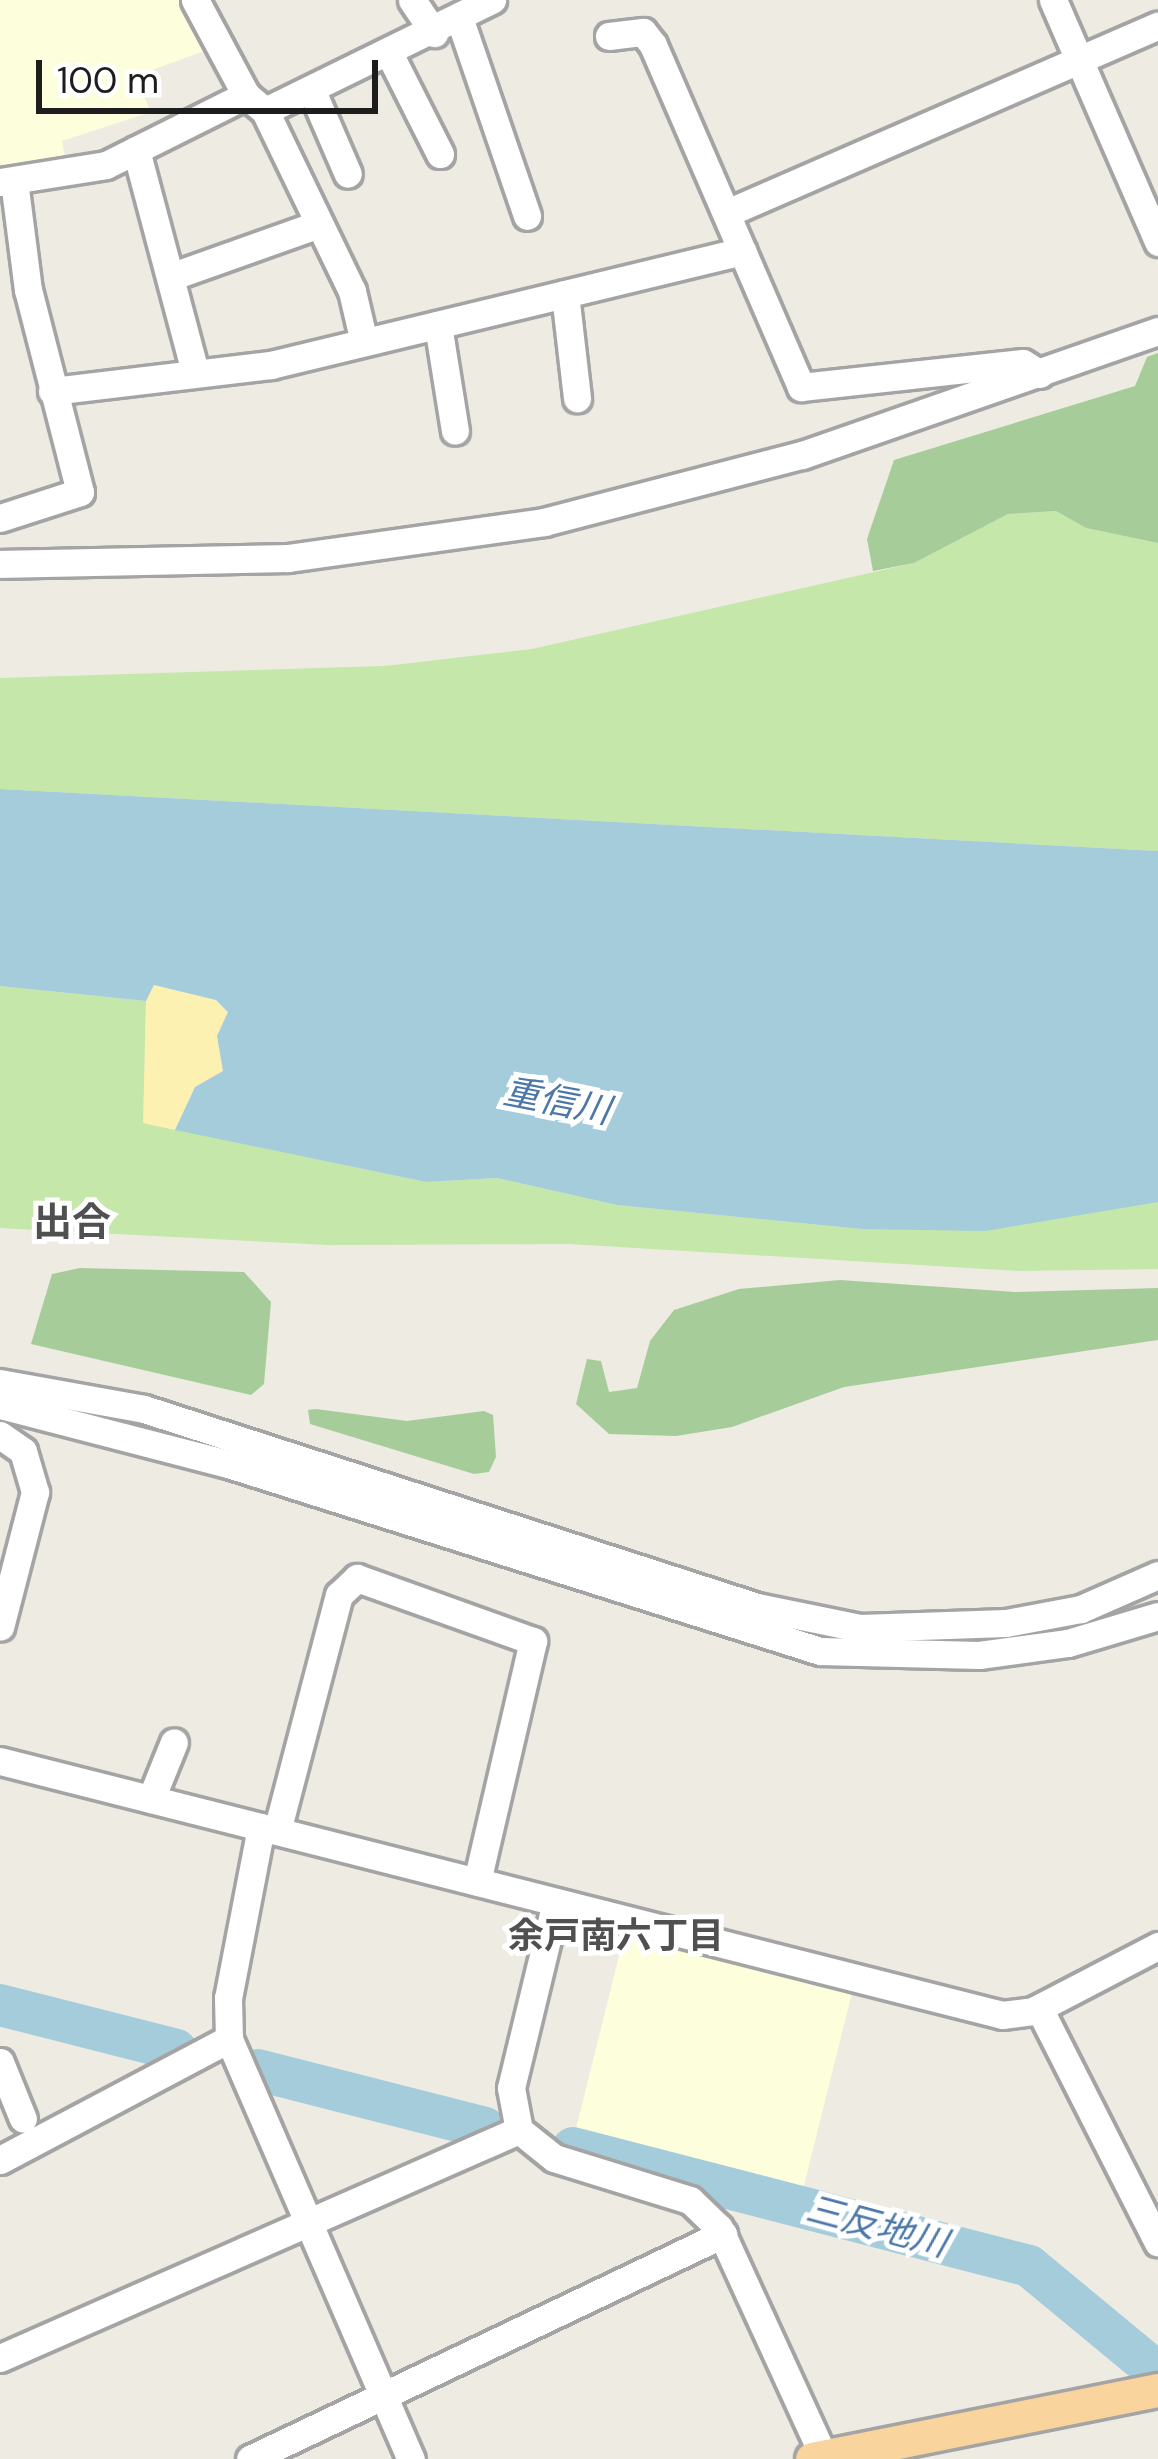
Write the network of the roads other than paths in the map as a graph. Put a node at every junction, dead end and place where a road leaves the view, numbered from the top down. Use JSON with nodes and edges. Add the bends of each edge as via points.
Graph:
{"nodes":[{"id":1,"x":412,"y":0,"type":"edge"},
{"id":2,"x":492,"y":0,"type":"edge"},
{"id":3,"x":1053,"y":0,"type":"edge"},
{"id":4,"x":207,"y":4,"type":"edge"},
{"id":5,"x":460,"y":20,"type":"junction"},
{"id":6,"x":1158,"y":26,"type":"edge"},
{"id":7,"x":434,"y":33,"type":"junction"},
{"id":8,"x":609,"y":36,"type":"dead end"},
{"id":9,"x":390,"y":56,"type":"junction"},
{"id":10,"x":1079,"y":60,"type":"junction"},
{"id":11,"x":312,"y":91,"type":"junction"},
{"id":12,"x":255,"y":103,"type":"junction"},
{"id":13,"x":136,"y":150,"type":"junction"},
{"id":14,"x":440,"y":154,"type":"dead end"},
{"id":15,"x":348,"y":174,"type":"dead end"},
{"id":16,"x":7,"y":182,"type":"edge"},
{"id":17,"x":727,"y":213,"type":"junction"},
{"id":18,"x":527,"y":216,"type":"dead end"},
{"id":19,"x":316,"y":226,"type":"junction"},
{"id":20,"x":1158,"y":242,"type":"edge"},
{"id":21,"x":742,"y":250,"type":"junction"},
{"id":22,"x":172,"y":276,"type":"junction"},
{"id":23,"x":566,"y":294,"type":"junction"},
{"id":24,"x":438,"y":325,"type":"junction"},
{"id":25,"x":1158,"y":331,"type":"edge"},
{"id":26,"x":364,"y":342,"type":"junction"},
{"id":27,"x":194,"y":368,"type":"junction"},
{"id":28,"x":1040,"y":374,"type":"junction"},
{"id":29,"x":52,"y":391,"type":"junction"},
{"id":30,"x":578,"y":398,"type":"dead end"},
{"id":31,"x":455,"y":431,"type":"dead end"},
{"id":32,"x":0,"y":518,"type":"edge"},
{"id":33,"x":0,"y":564,"type":"edge"},
{"id":34,"x":0,"y":1382,"type":"edge"},
{"id":35,"x":0,"y":1406,"type":"edge"},
{"id":36,"x":0,"y":1435,"type":"edge"},
{"id":37,"x":1158,"y":1575,"type":"edge"},
{"id":38,"x":1158,"y":1603,"type":"edge"},
{"id":39,"x":1082,"y":1609,"type":"junction"},
{"id":40,"x":2,"y":1610,"type":"edge"},
{"id":41,"x":1158,"y":1616,"type":"edge"},
{"id":42,"x":174,"y":1742,"type":"dead end"},
{"id":43,"x":0,"y":1761,"type":"edge"},
{"id":44,"x":151,"y":1799,"type":"junction"},
{"id":45,"x":269,"y":1829,"type":"junction"},
{"id":46,"x":477,"y":1882,"type":"junction"},
{"id":47,"x":556,"y":1902,"type":"junction"},
{"id":48,"x":1158,"y":1946,"type":"edge"},
{"id":49,"x":1039,"y":2008,"type":"junction"},
{"id":50,"x":229,"y":2039,"type":"junction"},
{"id":51,"x":0,"y":2062,"type":"edge"},
{"id":52,"x":23,"y":2119,"type":"dead end"},
{"id":53,"x":520,"y":2129,"type":"junction"},
{"id":54,"x":0,"y":2160,"type":"edge"},
{"id":55,"x":308,"y":2222,"type":"junction"},
{"id":56,"x":723,"y":2234,"type":"junction"},
{"id":57,"x":1158,"y":2243,"type":"edge"},
{"id":58,"x":0,"y":2358,"type":"edge"},
{"id":59,"x":1158,"y":2390,"type":"edge"},
{"id":60,"x":383,"y":2395,"type":"junction"},
{"id":61,"x":820,"y":2458,"type":"edge"},
{"id":62,"x":250,"y":2459,"type":"edge"},
{"id":63,"x":411,"y":2459,"type":"edge"}],
"edges":[{"from":1,"to":7,"type":"street"},
{"from":2,"to":5,"type":"street"},
{"from":3,"to":10,"type":"street"},
{"from":4,"to":12,"type":"street"},
{"from":5,"to":7,"type":"street"},
{"from":5,"to":18,"type":"street"},
{"from":6,"to":10,"type":"street"},
{"from":7,"to":9,"type":"street"},
{"from":8,"to":17,"type":"street","via":[[643,32],[653,46]]},
{"from":9,"to":11,"type":"street"},
{"from":9,"to":14,"type":"street"},
{"from":10,"to":17,"type":"street"},
{"from":10,"to":20,"type":"street"},
{"from":11,"to":12,"type":"street"},
{"from":11,"to":15,"type":"street"},
{"from":12,"to":13,"type":"street"},
{"from":12,"to":19,"type":"street"},
{"from":13,"to":16,"type":"street","via":[[106,165]]},
{"from":13,"to":22,"type":"street"},
{"from":16,"to":29,"type":"street"},
{"from":17,"to":21,"type":"street"},
{"from":19,"to":22,"type":"street"},
{"from":19,"to":26,"type":"street","via":[[352,291]]},
{"from":21,"to":23,"type":"street"},
{"from":21,"to":28,"type":"street","via":[[801,388],[1022,364]]},
{"from":22,"to":27,"type":"street"},
{"from":23,"to":24,"type":"street"},
{"from":23,"to":30,"type":"street"},
{"from":24,"to":26,"type":"street"},
{"from":24,"to":31,"type":"street"},
{"from":25,"to":28,"type":"street"},
{"from":26,"to":27,"type":"street","via":[[271,365]]},
{"from":27,"to":29,"type":"street"},
{"from":28,"to":33,"type":"street","via":[[781,461],[544,522],[288,558]]},
{"from":29,"to":32,"type":"street","via":[[80,492]]},
{"from":34,"to":39,"type":"street","via":[[144,1409],[757,1607],[860,1628],[931,1629]]},
{"from":35,"to":41,"type":"street","via":[[228,1464],[820,1651],[979,1655],[1068,1643]]},
{"from":36,"to":40,"type":"street","via":[[23,1451],[34,1479]]},
{"from":37,"to":39,"type":"street"},
{"from":38,"to":39,"type":"street"},
{"from":42,"to":44,"type":"street"},
{"from":43,"to":44,"type":"street"},
{"from":44,"to":45,"type":"street"},
{"from":45,"to":46,"type":"street"},
{"from":45,"to":46,"type":"street","via":[[339,1595],[357,1578],[533,1641]]},
{"from":45,"to":50,"type":"street","via":[[228,1998]]},
{"from":46,"to":47,"type":"street"},
{"from":47,"to":49,"type":"street","via":[[1002,2015]]},
{"from":47,"to":53,"type":"street","via":[[511,2088]]},
{"from":48,"to":49,"type":"street"},
{"from":49,"to":57,"type":"street"},
{"from":50,"to":54,"type":"street"},
{"from":50,"to":55,"type":"street"},
{"from":51,"to":52,"type":"street"},
{"from":53,"to":55,"type":"street"},
{"from":53,"to":56,"type":"street","via":[[554,2158],[690,2200]]},
{"from":55,"to":58,"type":"street"},
{"from":55,"to":60,"type":"street"},
{"from":56,"to":60,"type":"street"},
{"from":56,"to":61,"type":"street"},
{"from":59,"to":61,"type":"main road"},
{"from":60,"to":62,"type":"street"},
{"from":60,"to":63,"type":"street"}]}
